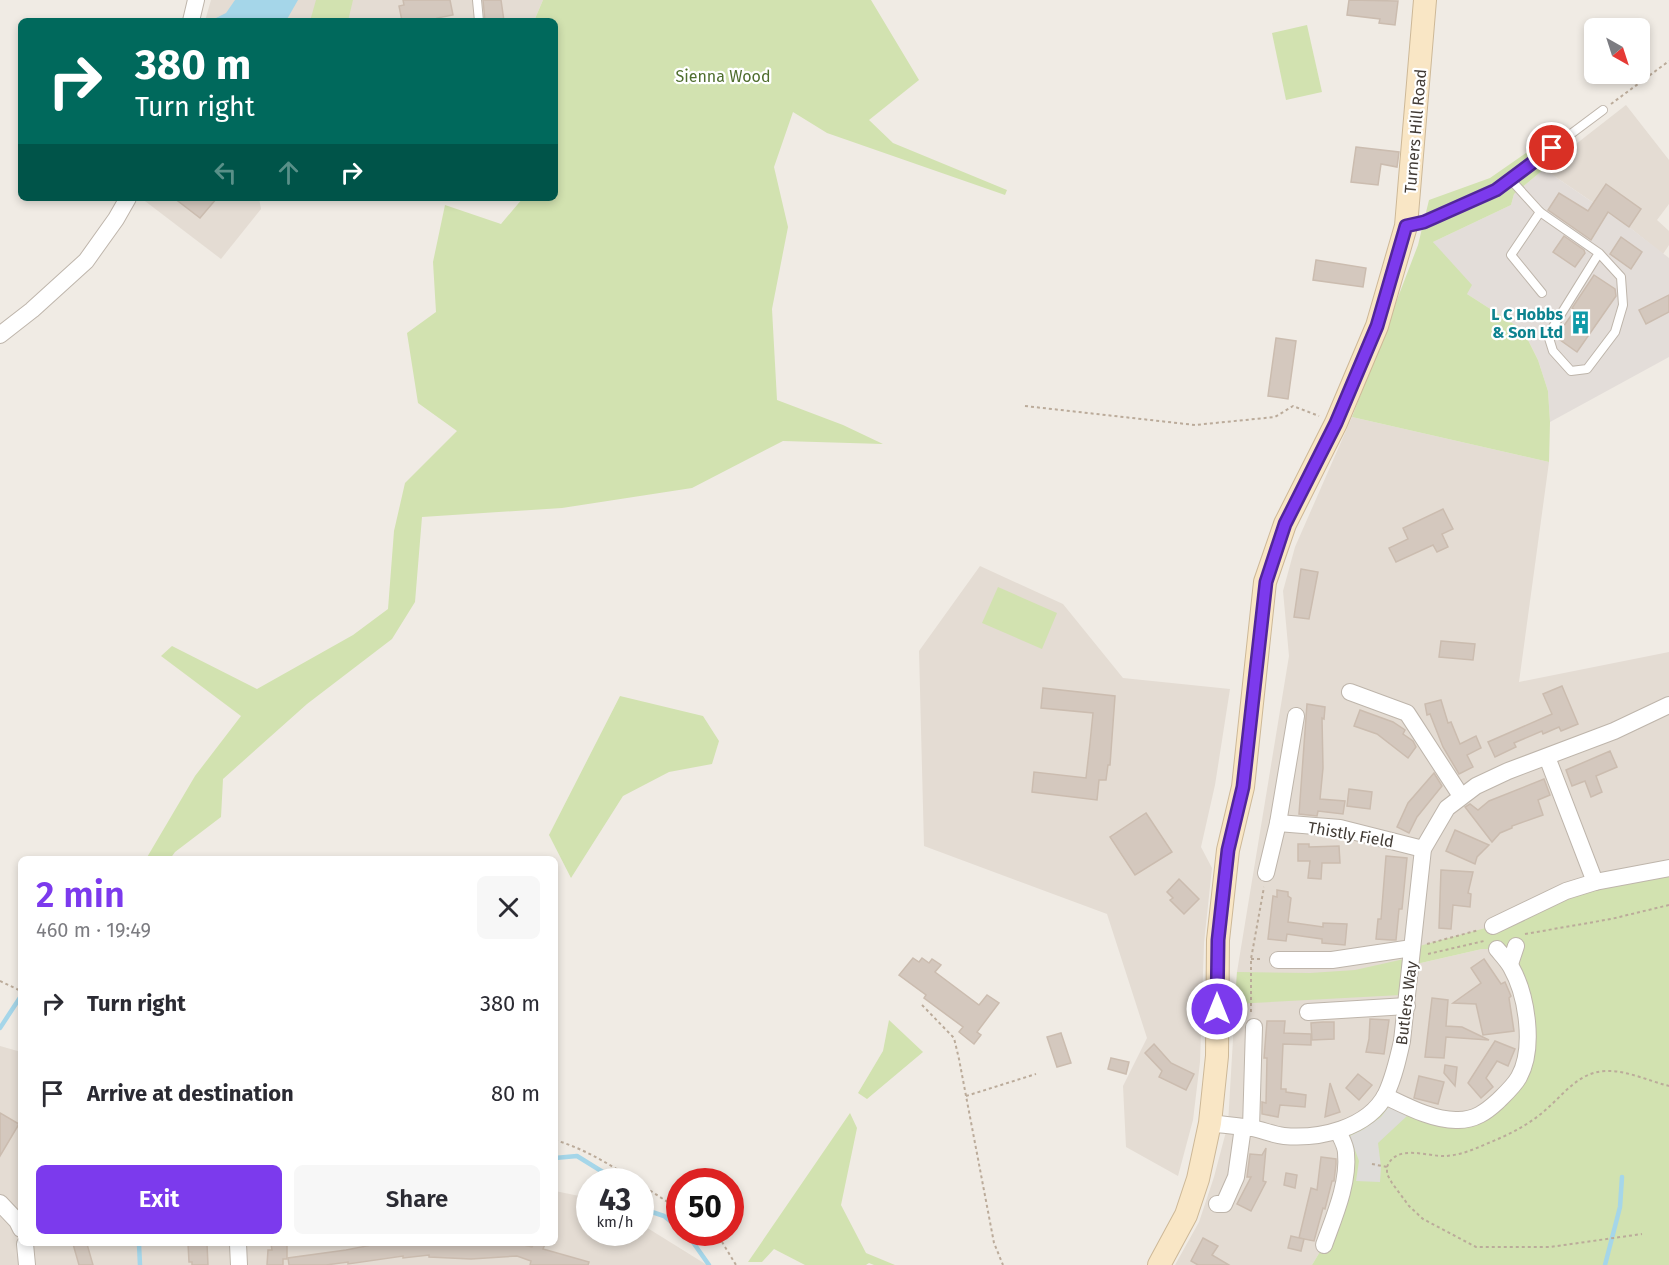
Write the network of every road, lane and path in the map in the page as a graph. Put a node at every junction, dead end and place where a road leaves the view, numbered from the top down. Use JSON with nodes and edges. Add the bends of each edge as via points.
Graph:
{"nodes":[{"id":1,"x":196,"y":0,"type":"edge"},
{"id":2,"x":477,"y":0,"type":"edge"},
{"id":3,"x":1425,"y":0,"type":"edge"},
{"id":4,"x":192,"y":18,"type":"edge"},
{"id":5,"x":479,"y":18,"type":"edge"},
{"id":6,"x":1669,"y":61,"type":"edge"},
{"id":7,"x":1603,"y":110,"type":"joint"},
{"id":8,"x":1511,"y":180,"type":"junction"},
{"id":9,"x":126,"y":201,"type":"edge"},
{"id":10,"x":1540,"y":212,"type":"junction"},
{"id":11,"x":1406,"y":226,"type":"junction"},
{"id":12,"x":1599,"y":253,"type":"junction"},
{"id":13,"x":1542,"y":293,"type":"dead end"},
{"id":14,"x":0,"y":335,"type":"edge"},
{"id":15,"x":1025,"y":406,"type":"dead end"},
{"id":16,"x":1336,"y":423,"type":"junction"},
{"id":17,"x":1350,"y":692,"type":"dead end"},
{"id":18,"x":1669,"y":705,"type":"edge"},
{"id":19,"x":1296,"y":716,"type":"dead end"},
{"id":20,"x":1547,"y":757,"type":"junction"},
{"id":21,"x":1461,"y":796,"type":"junction"},
{"id":22,"x":1278,"y":823,"type":"junction"},
{"id":23,"x":1423,"y":849,"type":"junction"},
{"id":24,"x":1669,"y":868,"type":"edge"},
{"id":25,"x":1266,"y":873,"type":"joint"},
{"id":26,"x":1595,"y":882,"type":"junction"},
{"id":27,"x":1669,"y":905,"type":"edge"},
{"id":28,"x":1493,"y":938,"type":"junction"},
{"id":29,"x":1517,"y":940,"type":"joint"},
{"id":30,"x":1412,"y":953,"type":"junction"},
{"id":31,"x":1278,"y":960,"type":"dead end"},
{"id":32,"x":1510,"y":964,"type":"junction"},
{"id":33,"x":0,"y":981,"type":"edge"},
{"id":34,"x":18,"y":990,"type":"edge"},
{"id":35,"x":922,"y":1005,"type":"dead end"},
{"id":36,"x":1407,"y":1006,"type":"junction"},
{"id":37,"x":1250,"y":1010,"type":"dead end"},
{"id":38,"x":1308,"y":1012,"type":"dead end"},
{"id":39,"x":1254,"y":1027,"type":"dead end"},
{"id":40,"x":1036,"y":1074,"type":"dead end"},
{"id":41,"x":1669,"y":1086,"type":"edge"},
{"id":42,"x":1385,"y":1095,"type":"junction"},
{"id":43,"x":966,"y":1096,"type":"junction"},
{"id":44,"x":1210,"y":1123,"type":"junction"},
{"id":45,"x":1247,"y":1128,"type":"junction"},
{"id":46,"x":1338,"y":1131,"type":"junction"},
{"id":47,"x":558,"y":1141,"type":"edge"},
{"id":48,"x":1372,"y":1164,"type":"dead end"},
{"id":49,"x":1387,"y":1167,"type":"junction"},
{"id":50,"x":616,"y":1168,"type":"edge"},
{"id":51,"x":0,"y":1203,"type":"edge"},
{"id":52,"x":1217,"y":1204,"type":"dead end"},
{"id":53,"x":18,"y":1221,"type":"edge"},
{"id":54,"x":1642,"y":1234,"type":"dead end"},
{"id":55,"x":1324,"y":1245,"type":"dead end"},
{"id":56,"x":25,"y":1246,"type":"edge"},
{"id":57,"x":238,"y":1246,"type":"edge"},
{"id":58,"x":724,"y":1246,"type":"edge"},
{"id":59,"x":27,"y":1265,"type":"edge"},
{"id":60,"x":238,"y":1265,"type":"edge"},
{"id":61,"x":736,"y":1265,"type":"edge"},
{"id":62,"x":1003,"y":1265,"type":"edge"},
{"id":63,"x":1159,"y":1265,"type":"edge"}],
"edges":[{"from":1,"to":4,"type":"street"},
{"from":2,"to":5,"type":"lane"},
{"from":3,"to":11,"type":"main road","name":"Turners Hill Road"},
{"from":6,"to":7,"type":"path"},
{"from":7,"to":8,"type":"lane"},
{"from":8,"to":10,"type":"lane"},
{"from":8,"to":11,"type":"lane","via":[[1445,213]]},
{"from":9,"to":14,"type":"street","via":[[86,261]]},
{"from":10,"to":12,"type":"lane"},
{"from":10,"to":13,"type":"lane","via":[[1511,255]]},
{"from":11,"to":16,"type":"main road","name":"Turners Hill Road","via":[[1377,326]]},
{"from":12,"to":12,"type":"lane","via":[[1621,277],[1623,304],[1615,332],[1587,369],[1571,371],[1553,351],[1548,335]]},
{"from":15,"to":16,"type":"path","via":[[1195,425],[1275,417],[1293,406]]},
{"from":16,"to":44,"type":"main road","name":"Turners Hill Road","via":[[1285,524],[1266,582],[1243,787],[1228,850],[1218,940],[1217,1056]]},
{"from":17,"to":21,"type":"street","via":[[1407,713]]},
{"from":18,"to":20,"type":"street","via":[[1614,732]]},
{"from":19,"to":22,"type":"street"},
{"from":20,"to":21,"type":"street","via":[[1508,771]]},
{"from":20,"to":26,"type":"street"},
{"from":21,"to":23,"type":"street","via":[[1447,808]]},
{"from":22,"to":23,"type":"street","name":"Thistly Field","via":[[1340,828]]},
{"from":22,"to":25,"type":"street"},
{"from":23,"to":30,"type":"street"},
{"from":24,"to":26,"type":"street"},
{"from":25,"to":37,"type":"path","via":[[1251,959]]},
{"from":26,"to":28,"type":"street","via":[[1566,891]]},
{"from":27,"to":29,"type":"path"},
{"from":28,"to":30,"type":"path"},
{"from":28,"to":30,"type":"path"},
{"from":28,"to":32,"type":"street"},
{"from":29,"to":32,"type":"street"},
{"from":30,"to":31,"type":"street","name":"Butlers Way"},
{"from":30,"to":36,"type":"street","name":"Butlers Way"},
{"from":32,"to":42,"type":"street","via":[[1527,1016],[1528,1045],[1520,1076],[1507,1093],[1482,1115],[1458,1120],[1419,1113]]},
{"from":33,"to":34,"type":"path"},
{"from":35,"to":43,"type":"path","via":[[954,1038]]},
{"from":36,"to":38,"type":"street"},
{"from":36,"to":42,"type":"street","name":"Butlers Way","via":[[1397,1066]]},
{"from":39,"to":45,"type":"street"},
{"from":40,"to":43,"type":"path"},
{"from":41,"to":49,"type":"path","via":[[1619,1072],[1594,1073],[1574,1083],[1523,1127],[1498,1139],[1464,1154],[1401,1154]]},
{"from":42,"to":46,"type":"street","name":"Butlers Way","via":[[1376,1108]]},
{"from":43,"to":62,"type":"path","via":[[994,1243]]},
{"from":44,"to":45,"type":"street","name":"Butlers Way"},
{"from":44,"to":63,"type":"main road","name":"Turners Hill Road","via":[[1186,1215]]},
{"from":45,"to":46,"type":"street","name":"Butlers Way","via":[[1284,1136]]},
{"from":45,"to":52,"type":"street","via":[[1236,1177],[1224,1204]]},
{"from":46,"to":55,"type":"street","via":[[1347,1150],[1346,1171]]},
{"from":47,"to":50,"type":"path"},
{"from":48,"to":49,"type":"path"},
{"from":49,"to":54,"type":"path","via":[[1395,1188],[1423,1219],[1476,1247],[1550,1247]]},
{"from":51,"to":53,"type":"street"},
{"from":56,"to":59,"type":"street"},
{"from":57,"to":60,"type":"street"},
{"from":58,"to":61,"type":"path"}]}
